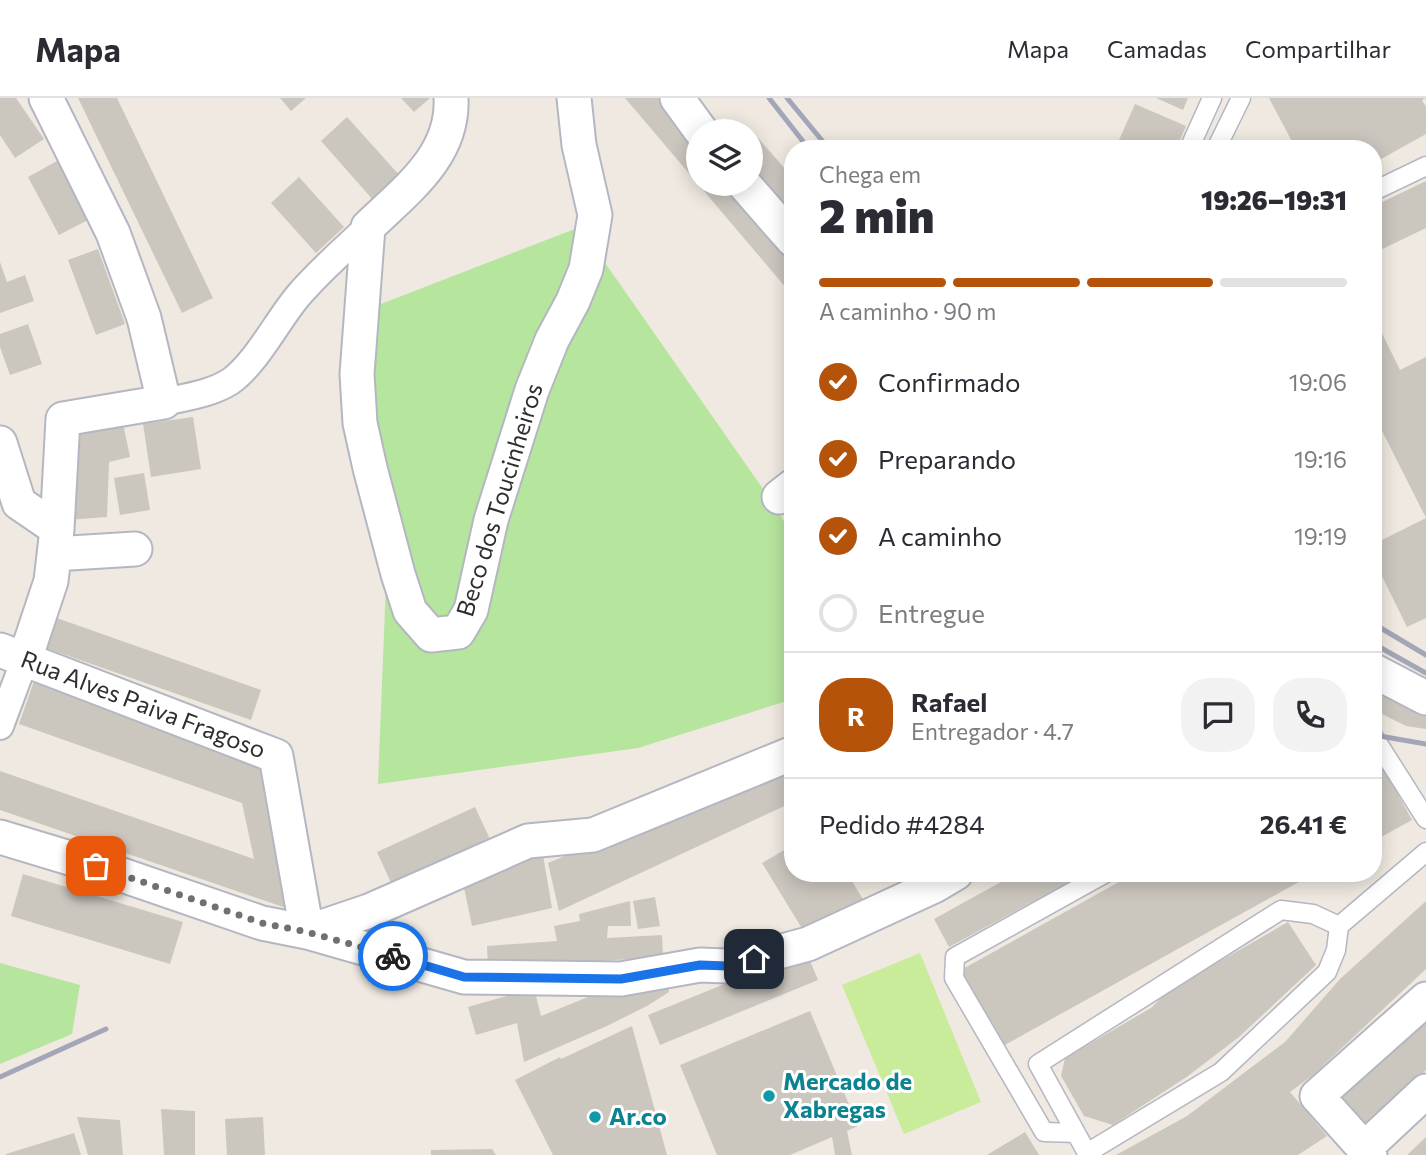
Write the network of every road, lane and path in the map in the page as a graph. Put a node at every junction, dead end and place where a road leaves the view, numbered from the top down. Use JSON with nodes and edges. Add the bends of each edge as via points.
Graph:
{"nodes":[{"id":1,"x":46,"y":98,"type":"edge"},
{"id":2,"x":451,"y":98,"type":"edge"},
{"id":3,"x":574,"y":98,"type":"edge"},
{"id":4,"x":677,"y":98,"type":"edge"},
{"id":5,"x":1212,"y":98,"type":"edge"},
{"id":6,"x":1241,"y":98,"type":"edge"},
{"id":7,"x":692,"y":119,"type":"edge"},
{"id":8,"x":1193,"y":140,"type":"edge"},
{"id":9,"x":1220,"y":140,"type":"edge"},
{"id":10,"x":1426,"y":166,"type":"edge"},
{"id":11,"x":1382,"y":187,"type":"edge"},
{"id":12,"x":754,"y":196,"type":"edge"},
{"id":13,"x":368,"y":227,"type":"junction"},
{"id":14,"x":784,"y":230,"type":"edge"},
{"id":15,"x":164,"y":402,"type":"junction"},
{"id":16,"x":0,"y":443,"type":"edge"},
{"id":17,"x":55,"y":542,"type":"junction"},
{"id":18,"x":135,"y":549,"type":"dead end"},
{"id":19,"x":12,"y":654,"type":"edge"},
{"id":20,"x":1382,"y":675,"type":"edge"},
{"id":21,"x":1426,"y":698,"type":"edge"},
{"id":22,"x":0,"y":726,"type":"edge"},
{"id":23,"x":1382,"y":750,"type":"edge"},
{"id":24,"x":784,"y":757,"type":"edge"},
{"id":25,"x":1426,"y":819,"type":"edge"},
{"id":26,"x":0,"y":837,"type":"edge"},
{"id":27,"x":1426,"y":852,"type":"edge"},
{"id":28,"x":941,"y":882,"type":"edge"},
{"id":29,"x":1090,"y":882,"type":"edge"},
{"id":30,"x":1339,"y":926,"type":"junction"},
{"id":31,"x":307,"y":932,"type":"junction"},
{"id":32,"x":1426,"y":999,"type":"edge"},
{"id":33,"x":1426,"y":1091,"type":"edge"},
{"id":34,"x":1076,"y":1133,"type":"junction"},
{"id":35,"x":1367,"y":1152,"type":"edge"}],
"edges":[{"from":1,"to":15,"type":"street","via":[[113,233],[144,318]]},
{"from":2,"to":13,"type":"street","via":[[450,122],[437,157]]},
{"from":3,"to":13,"type":"street","name":"Beco dos Toucinheiros","via":[[595,215],[586,269],[532,390],[491,520],[471,610],[458,632],[431,635],[411,611],[386,533],[360,423],[357,374]]},
{"from":4,"to":7,"type":"street"},
{"from":5,"to":8,"type":"lane"},
{"from":6,"to":9,"type":"lane"},
{"from":10,"to":11,"type":"lane"},
{"from":12,"to":14,"type":"street"},
{"from":13,"to":15,"type":"street","via":[[299,295],[240,373],[217,388]]},
{"from":15,"to":17,"type":"street","via":[[64,419]]},
{"from":16,"to":17,"type":"street","via":[[19,503]]},
{"from":17,"to":18,"type":"street"},
{"from":17,"to":19,"type":"street","via":[[51,581]]},
{"from":19,"to":22,"type":"street"},
{"from":19,"to":31,"type":"street","name":"Rua Alves Paiva Fragoso","via":[[276,756]]},
{"from":20,"to":21,"type":"street"},
{"from":23,"to":25,"type":"lane"},
{"from":24,"to":31,"type":"street","via":[[593,835],[528,841],[369,911]]},
{"from":26,"to":31,"type":"street","via":[[262,923]]},
{"from":27,"to":30,"type":"lane"},
{"from":28,"to":31,"type":"street","via":[[807,944],[727,966],[700,965],[621,979],[464,977]]},
{"from":29,"to":34,"type":"lane","via":[[955,957],[954,978],[1044,1132]]},
{"from":30,"to":34,"type":"lane","via":[[1327,972],[1221,1072],[1087,1153]]},
{"from":30,"to":34,"type":"lane","via":[[1313,914],[1281,910],[1038,1064]]},
{"from":32,"to":35,"type":"street","via":[[1317,1096]]},
{"from":33,"to":35,"type":"street"}]}
